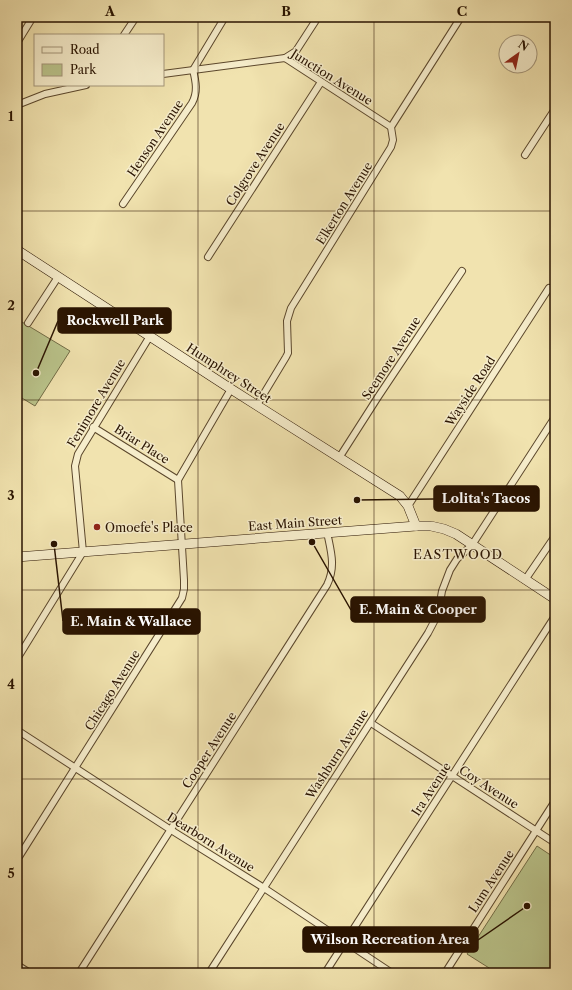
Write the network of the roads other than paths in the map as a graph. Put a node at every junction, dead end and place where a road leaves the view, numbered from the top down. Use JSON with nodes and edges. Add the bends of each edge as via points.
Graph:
{"nodes":[{"id":1,"x":33,"y":17,"type":"edge"},
{"id":2,"x":136,"y":17,"type":"edge"},
{"id":3,"x":225,"y":17,"type":"edge"},
{"id":4,"x":318,"y":17,"type":"edge"},
{"id":5,"x":461,"y":17,"type":"edge"},
{"id":6,"x":125,"y":34,"type":"edge"},
{"id":7,"x":17,"y":43,"type":"edge"},
{"id":8,"x":284,"y":58,"type":"junction"},
{"id":9,"x":193,"y":70,"type":"junction"},
{"id":10,"x":164,"y":74,"type":"edge"},
{"id":11,"x":321,"y":82,"type":"junction"},
{"id":12,"x":81,"y":86,"type":"edge"},
{"id":13,"x":17,"y":105,"type":"edge"},
{"id":14,"x":555,"y":109,"type":"edge"},
{"id":15,"x":391,"y":127,"type":"junction"},
{"id":16,"x":524,"y":155,"type":"dead end"},
{"id":17,"x":123,"y":204,"type":"dead end"},
{"id":18,"x":17,"y":250,"type":"edge"},
{"id":19,"x":208,"y":257,"type":"dead end"},
{"id":20,"x":462,"y":270,"type":"dead end"},
{"id":21,"x":58,"y":277,"type":"junction"},
{"id":22,"x":549,"y":288,"type":"dead end"},
{"id":23,"x":28,"y":323,"type":"dead end"},
{"id":24,"x":150,"y":336,"type":"junction"},
{"id":25,"x":231,"y":389,"type":"junction"},
{"id":26,"x":257,"y":405,"type":"junction"},
{"id":27,"x":555,"y":417,"type":"edge"},
{"id":28,"x":93,"y":427,"type":"junction"},
{"id":29,"x":340,"y":458,"type":"junction"},
{"id":30,"x":178,"y":480,"type":"junction"},
{"id":31,"x":408,"y":506,"type":"junction"},
{"id":32,"x":416,"y":526,"type":"junction"},
{"id":33,"x":327,"y":532,"type":"junction"},
{"id":34,"x":555,"y":536,"type":"edge"},
{"id":35,"x":182,"y":544,"type":"junction"},
{"id":36,"x":472,"y":545,"type":"junction"},
{"id":37,"x":83,"y":552,"type":"junction"},
{"id":38,"x":17,"y":558,"type":"edge"},
{"id":39,"x":525,"y":580,"type":"junction"},
{"id":40,"x":555,"y":599,"type":"edge"},
{"id":41,"x":555,"y":616,"type":"edge"},
{"id":42,"x":17,"y":659,"type":"edge"},
{"id":43,"x":371,"y":723,"type":"junction"},
{"id":44,"x":17,"y":730,"type":"edge"},
{"id":45,"x":76,"y":768,"type":"junction"},
{"id":46,"x":452,"y":776,"type":"junction"},
{"id":47,"x":555,"y":801,"type":"edge"},
{"id":48,"x":171,"y":830,"type":"junction"},
{"id":49,"x":536,"y":831,"type":"junction"},
{"id":50,"x":555,"y":843,"type":"edge"},
{"id":51,"x":17,"y":860,"type":"edge"},
{"id":52,"x":264,"y":888,"type":"junction"},
{"id":53,"x":345,"y":942,"type":"junction"},
{"id":54,"x":17,"y":965,"type":"edge"},
{"id":55,"x":30,"y":973,"type":"edge"},
{"id":56,"x":79,"y":973,"type":"edge"},
{"id":57,"x":209,"y":973,"type":"edge"},
{"id":58,"x":325,"y":973,"type":"edge"},
{"id":59,"x":392,"y":973,"type":"edge"},
{"id":60,"x":445,"y":973,"type":"edge"}],
"edges":[{"from":1,"to":7,"type":"street"},
{"from":2,"to":6,"type":"street"},
{"from":3,"to":9,"type":"street"},
{"from":4,"to":8,"type":"street","via":[[296,51]]},
{"from":5,"to":15,"type":"street"},
{"from":8,"to":9,"type":"street","name":"Junction Avenue"},
{"from":8,"to":11,"type":"street","name":"Junction Avenue"},
{"from":9,"to":10,"type":"street","name":"Junction Avenue"},
{"from":9,"to":17,"type":"street","name":"Henson Avenue","via":[[196,88],[192,103]]},
{"from":11,"to":15,"type":"street","name":"Junction Avenue"},
{"from":11,"to":19,"type":"street","name":"Colgrove Avenue"},
{"from":12,"to":13,"type":"street","via":[[45,94]]},
{"from":14,"to":16,"type":"street"},
{"from":15,"to":26,"type":"street","name":"Elkerton Avenue","via":[[391,147],[291,308],[287,321],[288,353]]},
{"from":18,"to":21,"type":"street","name":"Humphrey Street"},
{"from":20,"to":29,"type":"street","name":"Seemore Avenue"},
{"from":21,"to":23,"type":"street"},
{"from":21,"to":24,"type":"street","name":"Humphrey Street"},
{"from":22,"to":31,"type":"street","name":"Wayside Road"},
{"from":24,"to":25,"type":"street","name":"Humphrey Street"},
{"from":24,"to":28,"type":"street","name":"Fenimore Avenue"},
{"from":25,"to":26,"type":"street","name":"Humphrey Street"},
{"from":25,"to":30,"type":"street"},
{"from":26,"to":29,"type":"street","name":"Humphrey Street"},
{"from":27,"to":36,"type":"street","name":"Washburn Avenue"},
{"from":28,"to":30,"type":"street","name":"Briar Place"},
{"from":28,"to":37,"type":"street","name":"Fenimore Avenue","via":[[82,446],[75,466]]},
{"from":29,"to":31,"type":"street","name":"Humphrey Street","via":[[400,496]]},
{"from":30,"to":35,"type":"street","name":"Chicago Avenue"},
{"from":31,"to":32,"type":"street","name":"Humphrey Street"},
{"from":32,"to":33,"type":"street","name":"East Main Street"},
{"from":32,"to":36,"type":"street","name":"East Main Street","via":[[431,526],[449,531]]},
{"from":33,"to":35,"type":"street","name":"East Main Street"},
{"from":33,"to":48,"type":"street","name":"Cooper Avenue","via":[[333,562],[332,575],[327,585]]},
{"from":34,"to":39,"type":"street"},
{"from":35,"to":37,"type":"street","name":"East Main Street"},
{"from":35,"to":45,"type":"street","name":"Chicago Avenue","via":[[182,598]]},
{"from":36,"to":39,"type":"street","name":"East Main Street"},
{"from":36,"to":43,"type":"street","name":"Washburn Avenue","via":[[457,559],[450,570],[442,591],[438,614]]},
{"from":37,"to":38,"type":"street","name":"East Main Street"},
{"from":37,"to":42,"type":"street"},
{"from":39,"to":40,"type":"street","name":"East Main Street"},
{"from":41,"to":46,"type":"street","name":"Ira Avenue"},
{"from":43,"to":46,"type":"street","name":"Coy Avenue"},
{"from":43,"to":52,"type":"street","name":"Washburn Avenue"},
{"from":44,"to":45,"type":"street","name":"Dearborn Avenue"},
{"from":45,"to":48,"type":"street","name":"Dearborn Avenue"},
{"from":45,"to":51,"type":"street","name":"Chicago Avenue"},
{"from":46,"to":49,"type":"street","name":"Coy Avenue"},
{"from":46,"to":53,"type":"street","name":"Ira Avenue"},
{"from":47,"to":49,"type":"street","name":"Lum Avenue"},
{"from":48,"to":52,"type":"street","name":"Dearborn Avenue"},
{"from":48,"to":56,"type":"street","name":"Cooper Avenue"},
{"from":49,"to":50,"type":"street","name":"Coy Avenue"},
{"from":49,"to":60,"type":"street","name":"Lum Avenue"},
{"from":52,"to":53,"type":"street","name":"Dearborn Avenue"},
{"from":52,"to":57,"type":"street","name":"Washburn Avenue"},
{"from":53,"to":58,"type":"street","name":"Ira Avenue"},
{"from":53,"to":59,"type":"street","name":"Dearborn Avenue"},
{"from":54,"to":55,"type":"street"}]}
